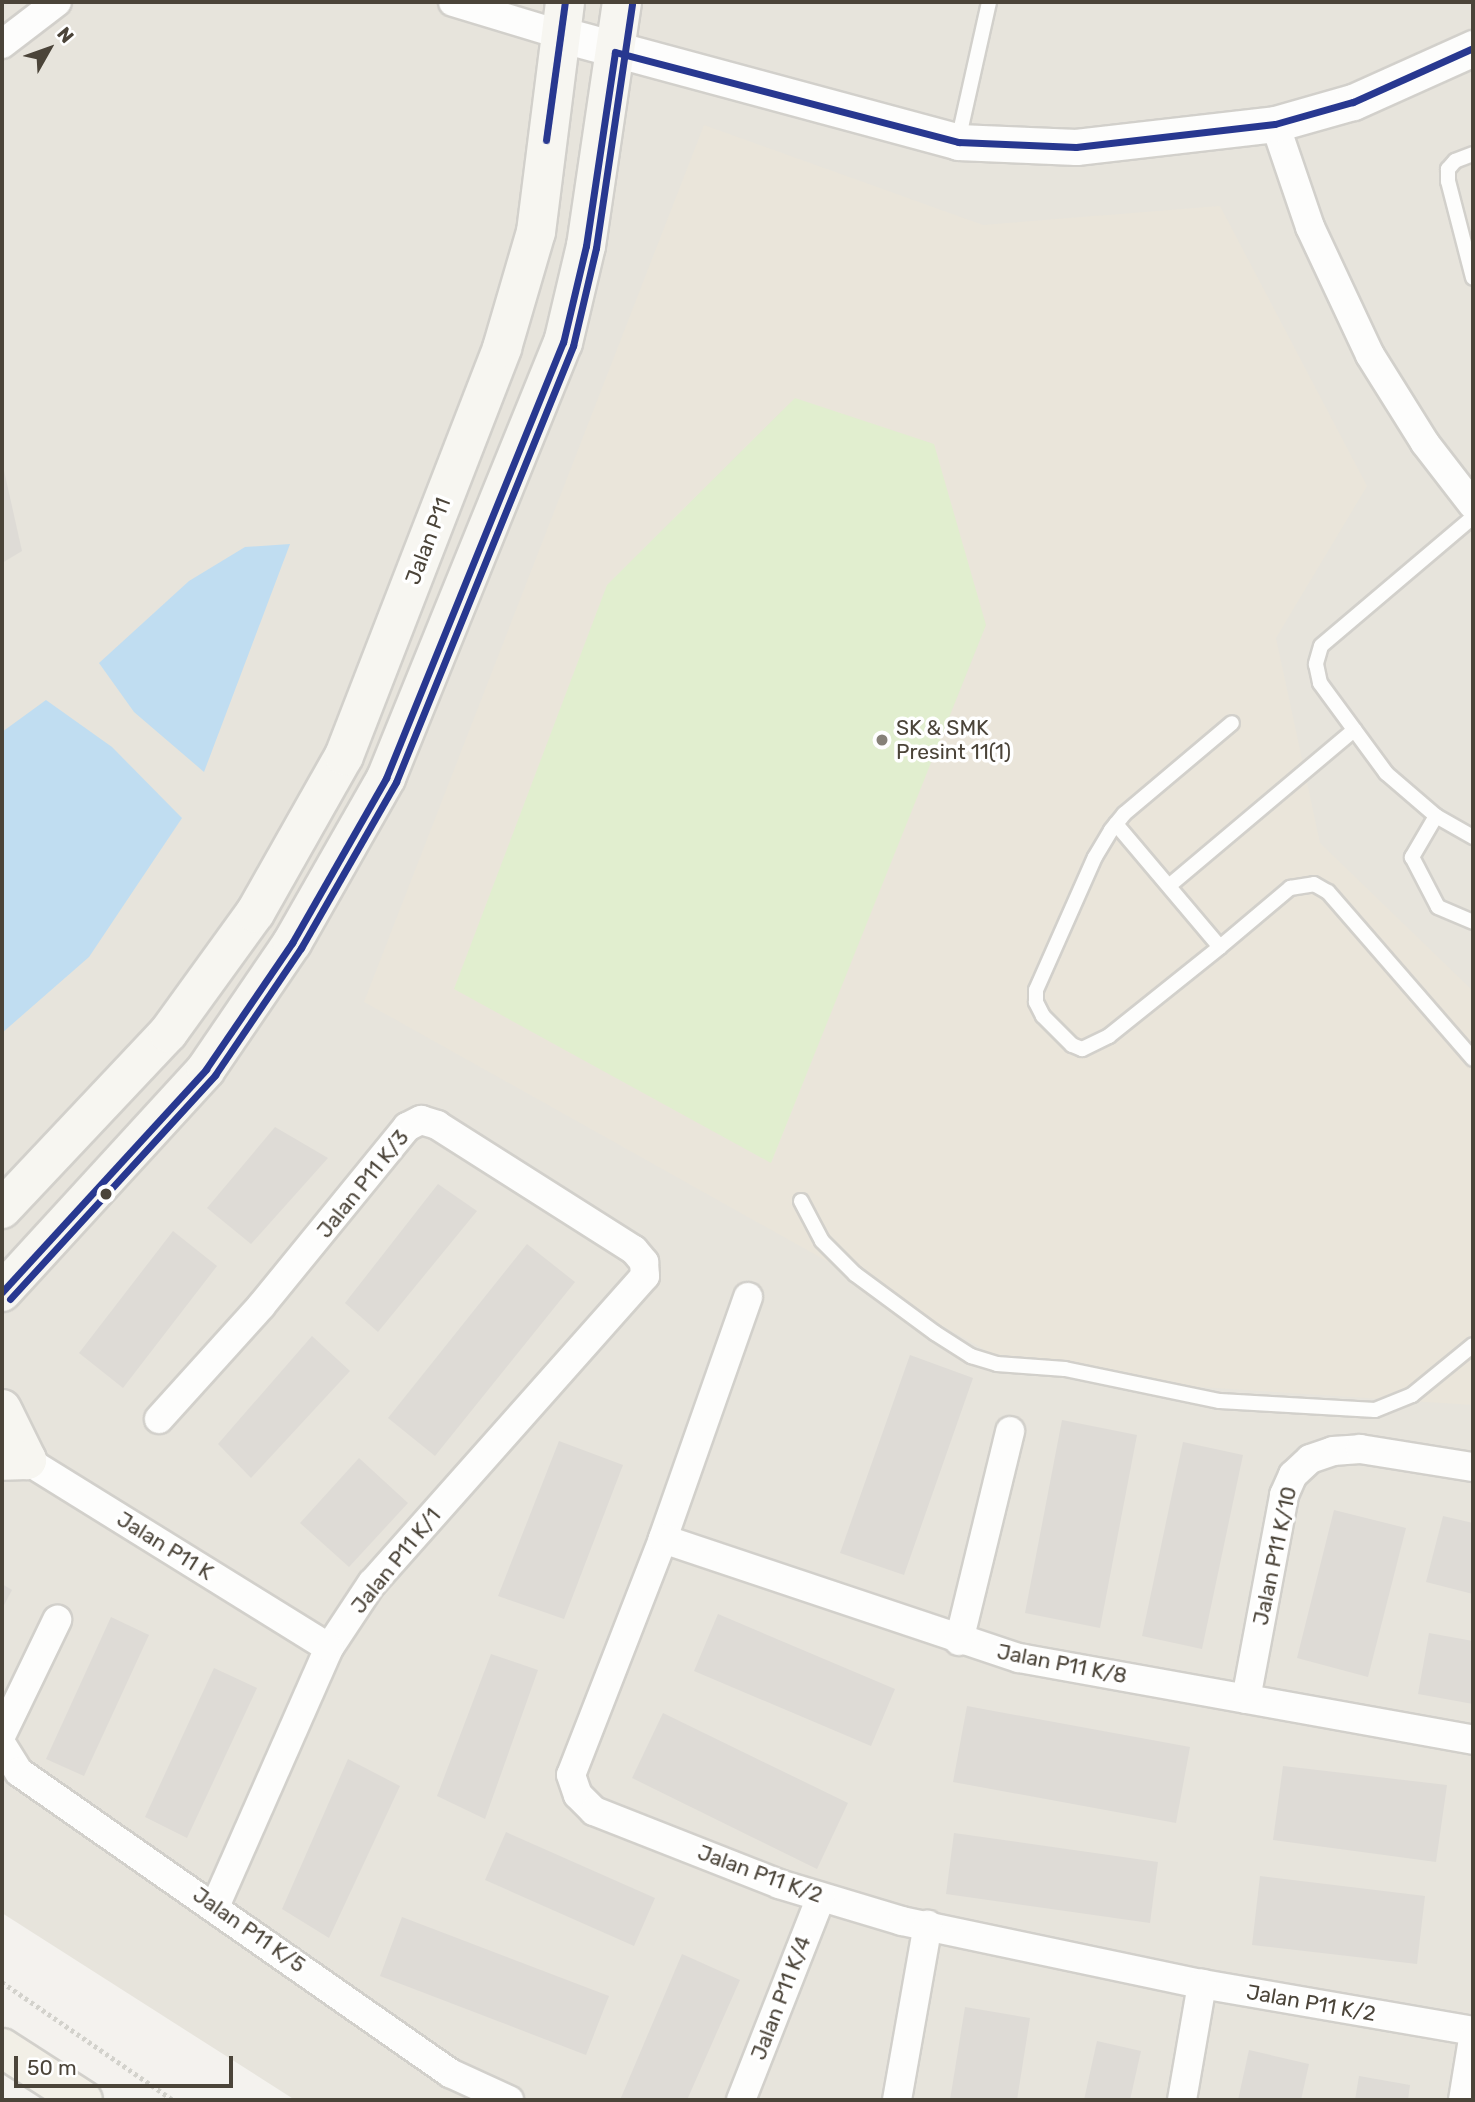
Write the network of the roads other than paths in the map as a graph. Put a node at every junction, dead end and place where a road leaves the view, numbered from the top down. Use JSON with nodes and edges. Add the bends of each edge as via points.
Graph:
{"nodes":[{"id":1,"x":57,"y":2,"type":"edge"},
{"id":2,"x":453,"y":2,"type":"edge"},
{"id":3,"x":622,"y":2,"type":"edge"},
{"id":4,"x":989,"y":2,"type":"edge"},
{"id":5,"x":562,"y":18,"type":"edge"},
{"id":6,"x":2,"y":44,"type":"edge"},
{"id":7,"x":1473,"y":48,"type":"edge"},
{"id":8,"x":615,"y":52,"type":"junction"},
{"id":9,"x":1275,"y":124,"type":"junction"},
{"id":10,"x":958,"y":142,"type":"junction"},
{"id":11,"x":1473,"y":154,"type":"edge"},
{"id":12,"x":1473,"y":278,"type":"edge"},
{"id":13,"x":1473,"y":505,"type":"edge"},
{"id":14,"x":1473,"y":517,"type":"edge"},
{"id":15,"x":1232,"y":723,"type":"dead end"},
{"id":16,"x":1354,"y":730,"type":"junction"},
{"id":17,"x":1436,"y":816,"type":"junction"},
{"id":18,"x":1116,"y":824,"type":"junction"},
{"id":19,"x":1473,"y":837,"type":"edge"},
{"id":20,"x":1170,"y":886,"type":"junction"},
{"id":21,"x":1473,"y":922,"type":"edge"},
{"id":22,"x":1220,"y":947,"type":"junction"},
{"id":23,"x":1473,"y":1059,"type":"edge"},
{"id":24,"x":801,"y":1201,"type":"dead end"},
{"id":25,"x":2,"y":1209,"type":"edge"},
{"id":26,"x":644,"y":1262,"type":"joint"},
{"id":27,"x":2,"y":1292,"type":"edge"},
{"id":28,"x":748,"y":1297,"type":"dead end"},
{"id":29,"x":1473,"y":1345,"type":"edge"},
{"id":30,"x":2,"y":1409,"type":"edge"},
{"id":31,"x":159,"y":1419,"type":"dead end"},
{"id":32,"x":1010,"y":1431,"type":"dead end"},
{"id":33,"x":10,"y":1455,"type":"edge"},
{"id":34,"x":1473,"y":1467,"type":"edge"},
{"id":35,"x":663,"y":1539,"type":"junction"},
{"id":36,"x":57,"y":1620,"type":"dead end"},
{"id":37,"x":959,"y":1641,"type":"junction"},
{"id":38,"x":329,"y":1648,"type":"junction"},
{"id":39,"x":1246,"y":1699,"type":"junction"},
{"id":40,"x":2,"y":1734,"type":"edge"},
{"id":41,"x":1473,"y":1740,"type":"edge"},
{"id":42,"x":2,"y":1745,"type":"edge"},
{"id":43,"x":821,"y":1897,"type":"junction"},
{"id":44,"x":215,"y":1907,"type":"junction"},
{"id":45,"x":928,"y":1926,"type":"junction"},
{"id":46,"x":1202,"y":1984,"type":"junction"},
{"id":47,"x":1473,"y":2031,"type":"edge"},
{"id":48,"x":1473,"y":2039,"type":"edge"},
{"id":49,"x":2,"y":2048,"type":"edge"},
{"id":50,"x":83,"y":2100,"type":"edge"},
{"id":51,"x":509,"y":2100,"type":"edge"},
{"id":52,"x":741,"y":2100,"type":"edge"},
{"id":53,"x":897,"y":2100,"type":"edge"},
{"id":54,"x":1182,"y":2100,"type":"edge"},
{"id":55,"x":1463,"y":2100,"type":"edge"}],
"edges":[{"from":1,"to":6,"type":"street"},
{"from":2,"to":5,"type":"street"},
{"from":3,"to":8,"type":"main road"},
{"from":4,"to":10,"type":"lane"},
{"from":5,"to":8,"type":"street"},
{"from":5,"to":25,"type":"main road","name":"Jalan P11","via":[[536,232],[502,348],[344,756],[255,912],[168,1033]]},
{"from":7,"to":9,"type":"street","via":[[1353,102]]},
{"from":8,"to":10,"type":"street"},
{"from":8,"to":27,"type":"main road","via":[[586,246],[557,356],[386,778],[292,943],[206,1069]]},
{"from":9,"to":10,"type":"street","via":[[1076,147]]},
{"from":9,"to":13,"type":"street","via":[[1310,227],[1370,355],[1425,443]]},
{"from":11,"to":12,"type":"lane","via":[[1455,161],[1448,169],[1448,181]]},
{"from":14,"to":16,"type":"lane","via":[[1321,646],[1316,664],[1320,683]]},
{"from":15,"to":18,"type":"lane"},
{"from":16,"to":17,"type":"lane","via":[[1386,773]]},
{"from":16,"to":20,"type":"lane"},
{"from":17,"to":19,"type":"lane"},
{"from":17,"to":21,"type":"lane","via":[[1412,857],[1438,907]]},
{"from":18,"to":20,"type":"lane"},
{"from":18,"to":22,"type":"lane","via":[[1095,857],[1037,990],[1036,1002],[1043,1016],[1072,1045],[1094,1046]]},
{"from":20,"to":22,"type":"lane"},
{"from":22,"to":23,"type":"lane","via":[[1290,888],[1314,884],[1328,892]]},
{"from":24,"to":29,"type":"lane","via":[[822,1241],[855,1274],[935,1334],[971,1356],[997,1364],[1066,1369],[1220,1401],[1375,1410],[1412,1395]]},
{"from":26,"to":31,"type":"street","name":"Jalan P11 K/3","via":[[634,1250],[565,1206],[437,1125],[421,1120],[407,1127],[261,1306]]},
{"from":26,"to":38,"type":"street","name":"Jalan P11 K/1","via":[[645,1276],[372,1583]]},
{"from":28,"to":35,"type":"street","name":"Jalan P11 K/2"},
{"from":30,"to":33,"type":"main road"},
{"from":32,"to":37,"type":"street"},
{"from":33,"to":38,"type":"street","name":"Jalan P11 K"},
{"from":34,"to":39,"type":"street","name":"Jalan P11 K/10","via":[[1360,1449],[1310,1459],[1293,1475],[1284,1494]]},
{"from":35,"to":37,"type":"street","name":"Jalan P11 K/8"},
{"from":35,"to":43,"type":"street","name":"Jalan P11 K/2","via":[[571,1775],[578,1795],[594,1811]]},
{"from":36,"to":40,"type":"street"},
{"from":37,"to":39,"type":"street","name":"Jalan P11 K/8","via":[[1019,1658]]},
{"from":38,"to":44,"type":"street","name":"Jalan P11 K/1"},
{"from":39,"to":41,"type":"street","name":"Jalan P11 K/8"},
{"from":42,"to":44,"type":"street","name":"Jalan P11 K/5","via":[[19,1772]]},
{"from":43,"to":45,"type":"street","name":"Jalan P11 K/2"},
{"from":43,"to":52,"type":"street","name":"Jalan P11 K/4"},
{"from":44,"to":51,"type":"street","name":"Jalan P11 K/5","via":[[450,2073]]},
{"from":45,"to":46,"type":"street","name":"Jalan P11 K/2"},
{"from":45,"to":53,"type":"street"},
{"from":46,"to":47,"type":"street","name":"Jalan P11 K/2"},
{"from":46,"to":54,"type":"street"},
{"from":48,"to":55,"type":"street"},
{"from":49,"to":50,"type":"main road"}]}
